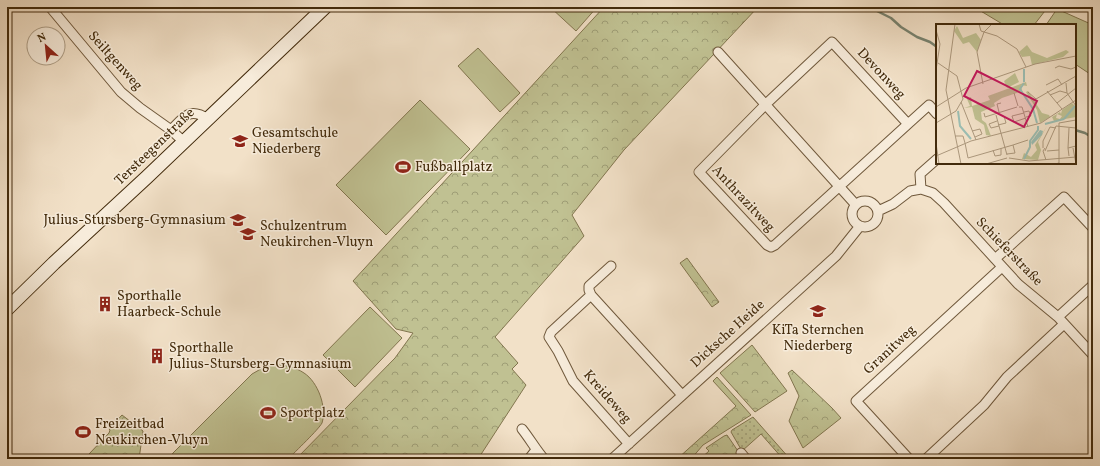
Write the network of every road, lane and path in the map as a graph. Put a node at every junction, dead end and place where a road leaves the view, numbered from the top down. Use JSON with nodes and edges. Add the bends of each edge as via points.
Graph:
{"nodes":[{"id":1,"x":50,"y":7,"type":"edge"},
{"id":2,"x":325,"y":7,"type":"edge"},
{"id":3,"x":718,"y":52,"type":"dead end"},
{"id":4,"x":766,"y":104,"type":"junction"},
{"id":5,"x":936,"y":113,"type":"edge"},
{"id":6,"x":208,"y":119,"type":"junction"},
{"id":7,"x":908,"y":124,"type":"junction"},
{"id":8,"x":171,"y":130,"type":"junction"},
{"id":9,"x":184,"y":142,"type":"junction"},
{"id":10,"x":936,"y":160,"type":"edge"},
{"id":11,"x":839,"y":186,"type":"junction"},
{"id":12,"x":921,"y":189,"type":"junction"},
{"id":13,"x":856,"y":205,"type":"junction"},
{"id":14,"x":878,"y":211,"type":"junction"},
{"id":15,"x":860,"y":226,"type":"junction"},
{"id":16,"x":1093,"y":228,"type":"edge"},
{"id":17,"x":995,"y":259,"type":"junction"},
{"id":18,"x":611,"y":266,"type":"dead end"},
{"id":19,"x":1002,"y":267,"type":"junction"},
{"id":20,"x":1093,"y":285,"type":"edge"},
{"id":21,"x":591,"y":295,"type":"junction"},
{"id":22,"x":7,"y":309,"type":"edge"},
{"id":23,"x":1058,"y":317,"type":"junction"},
{"id":24,"x":1064,"y":324,"type":"junction"},
{"id":25,"x":1093,"y":355,"type":"edge"},
{"id":26,"x":682,"y":395,"type":"junction"},
{"id":27,"x":522,"y":429,"type":"dead end"},
{"id":28,"x":629,"y":444,"type":"junction"},
{"id":29,"x":536,"y":450,"type":"junction"},
{"id":30,"x":529,"y":459,"type":"edge"},
{"id":31,"x":544,"y":459,"type":"edge"},
{"id":32,"x":612,"y":459,"type":"edge"},
{"id":33,"x":909,"y":459,"type":"edge"},
{"id":34,"x":926,"y":459,"type":"edge"}],
"edges":[{"from":1,"to":8,"type":"street","name":"Seiltgenweg","via":[[121,92]]},
{"from":2,"to":6,"type":"street","name":"Tersteegenstraße"},
{"from":3,"to":4,"type":"street"},
{"from":4,"to":7,"type":"street","name":"Devonweg","via":[[832,42]]},
{"from":4,"to":11,"type":"street"},
{"from":4,"to":11,"type":"street","name":"Anthrazitweg","via":[[698,172],[771,247]]},
{"from":5,"to":7,"type":"street","via":[[929,105]]},
{"from":6,"to":8,"type":"street","via":[[199,113],[190,113]]},
{"from":6,"to":9,"type":"street","name":"Tersteegenstraße"},
{"from":7,"to":11,"type":"street"},
{"from":8,"to":9,"type":"street","name":"Seiltgenweg"},
{"from":9,"to":22,"type":"street","name":"Tersteegenstraße"},
{"from":10,"to":12,"type":"street","via":[[920,174]]},
{"from":11,"to":13,"type":"street"},
{"from":12,"to":14,"type":"street","via":[[910,192]]},
{"from":12,"to":17,"type":"street","name":"Schieferstraße","via":[[933,193],[944,203]]},
{"from":13,"to":14,"type":"street","via":[[868,202]]},
{"from":13,"to":15,"type":"street","via":[[852,217]]},
{"from":14,"to":15,"type":"street","via":[[875,223],[868,227]]},
{"from":15,"to":26,"type":"street","name":"Dicksche Heide","via":[[836,256]]},
{"from":16,"to":17,"type":"street","via":[[1064,197]]},
{"from":17,"to":19,"type":"street","name":"Schieferstraße"},
{"from":18,"to":21,"type":"street","name":"Kreideweg","via":[[589,286]]},
{"from":19,"to":23,"type":"street","name":"Schieferstraße","via":[[1018,284]]},
{"from":19,"to":33,"type":"street","name":"Granitweg","via":[[856,401]]},
{"from":20,"to":23,"type":"street"},
{"from":21,"to":26,"type":"street"},
{"from":21,"to":28,"type":"street","name":"Kreideweg","via":[[548,337],[573,381]]},
{"from":23,"to":24,"type":"street","name":"Schieferstraße"},
{"from":24,"to":25,"type":"street","name":"Schieferstraße"},
{"from":24,"to":34,"type":"street"},
{"from":26,"to":28,"type":"street","name":"Dicksche Heide"},
{"from":27,"to":29,"type":"street"},
{"from":28,"to":32,"type":"street","name":"Dicksche Heide"},
{"from":29,"to":30,"type":"street"},
{"from":29,"to":31,"type":"street"}]}
